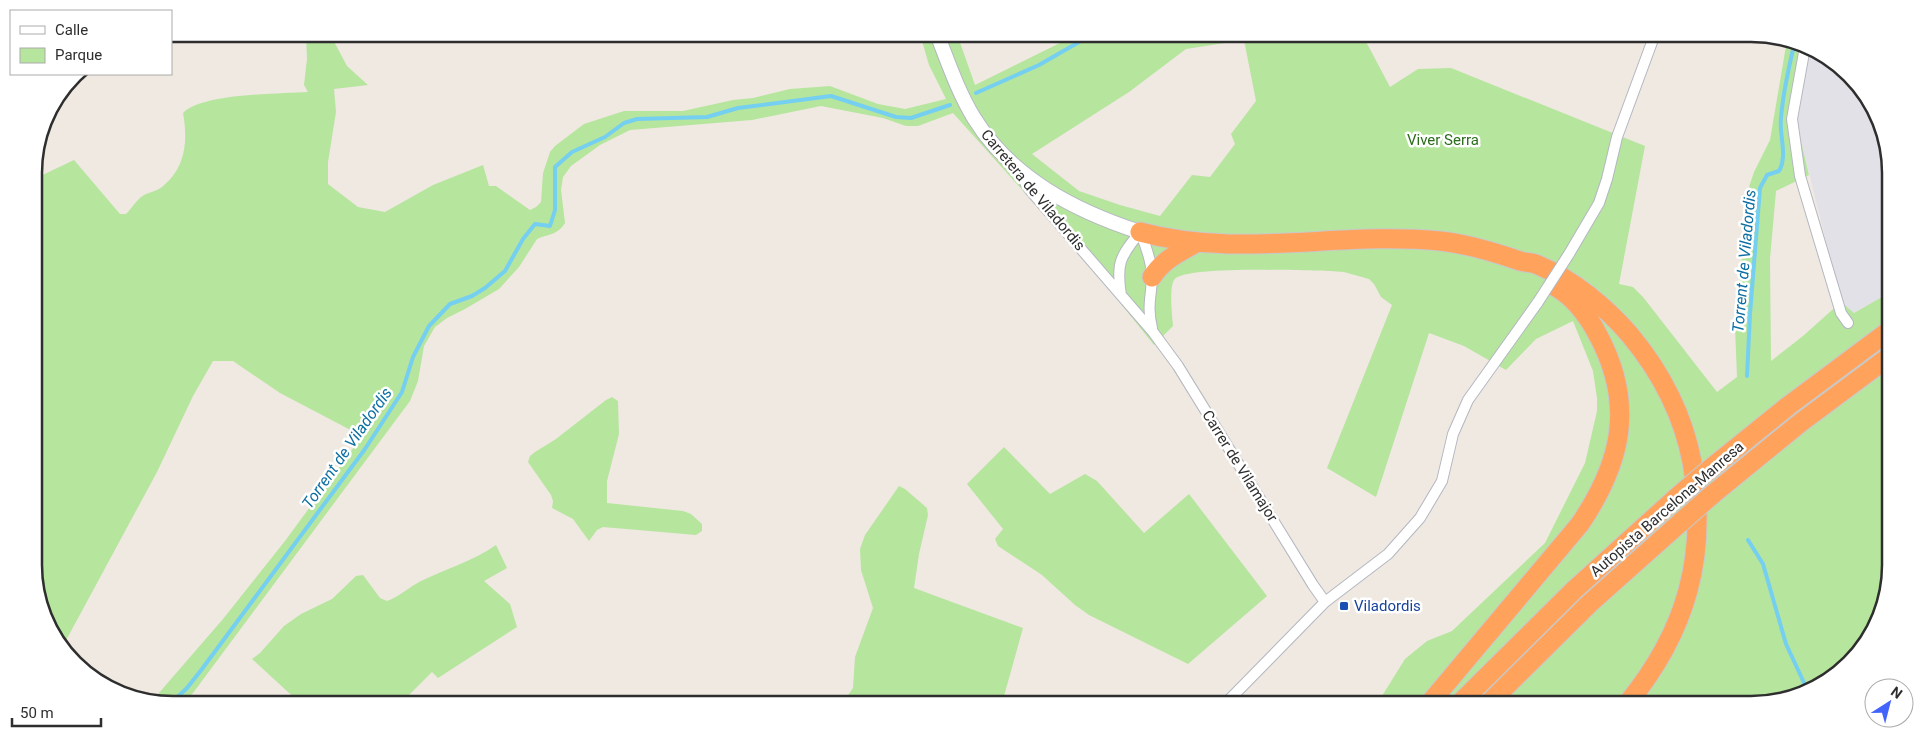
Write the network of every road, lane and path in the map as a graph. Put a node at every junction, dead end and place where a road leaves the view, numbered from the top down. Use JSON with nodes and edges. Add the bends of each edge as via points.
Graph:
{"nodes":[{"id":1,"x":941,"y":43,"type":"edge"},
{"id":2,"x":1652,"y":43,"type":"edge"},
{"id":3,"x":1804,"y":54,"type":"edge"},
{"id":4,"x":1012,"y":162,"type":"junction"},
{"id":5,"x":1140,"y":232,"type":"junction"},
{"id":6,"x":1196,"y":243,"type":"junction"},
{"id":7,"x":1523,"y":262,"type":"junction"},
{"id":8,"x":1152,"y":277,"type":"junction"},
{"id":9,"x":1121,"y":295,"type":"junction"},
{"id":10,"x":1848,"y":324,"type":"dead end"},
{"id":11,"x":1153,"y":332,"type":"junction"},
{"id":12,"x":1882,"y":336,"type":"edge"},
{"id":13,"x":1882,"y":362,"type":"edge"},
{"id":14,"x":1325,"y":602,"type":"junction"},
{"id":15,"x":1233,"y":695,"type":"edge"},
{"id":16,"x":1436,"y":695,"type":"edge"},
{"id":17,"x":1468,"y":695,"type":"edge"},
{"id":18,"x":1497,"y":695,"type":"edge"},
{"id":19,"x":1634,"y":695,"type":"edge"}],
"edges":[{"from":1,"to":4,"type":"street","name":"Carretera de Viladordis","via":[[974,118]]},
{"from":2,"to":14,"type":"street","bridge":true,"via":[[1617,137],[1599,203],[1538,302],[1468,400],[1453,434],[1442,481],[1420,518],[1388,554]]},
{"from":3,"to":10,"type":"street","via":[[1792,118],[1800,176],[1841,313]]},
{"from":4,"to":5,"type":"street","via":[[1062,200],[1096,217]]},
{"from":4,"to":9,"type":"street","name":"Carretera de Viladordis","via":[[1030,190]]},
{"from":5,"to":6,"type":"highway"},
{"from":5,"to":8,"type":"street","via":[[1149,256]]},
{"from":5,"to":9,"type":"street","via":[[1122,257],[1118,270]]},
{"from":6,"to":7,"type":"highway","via":[[1440,241],[1477,247]]},
{"from":6,"to":8,"type":"highway","via":[[1159,266]]},
{"from":7,"to":16,"type":"highway","via":[[1575,303],[1590,320],[1608,354],[1619,403],[1614,459],[1599,494],[1580,524]]},
{"from":7,"to":19,"type":"highway","via":[[1550,270],[1601,305],[1622,325],[1669,394],[1689,450],[1697,494],[1693,573],[1668,644]]},
{"from":8,"to":11,"type":"street","via":[[1148,314]]},
{"from":9,"to":11,"type":"street","name":"Carretera de Viladordis"},
{"from":11,"to":14,"type":"street","name":"Carrer de Vilamajor","via":[[1178,366]]},
{"from":12,"to":17,"type":"highway","name":"Autopista Barcelona-Manresa","bridge":true,"via":[[1788,406],[1677,497],[1574,590]]},
{"from":13,"to":18,"type":"highway","name":"Autopista Barcelona-Manresa","bridge":true,"via":[[1800,423],[1680,522],[1582,610]]},
{"from":14,"to":15,"type":"street"}]}
